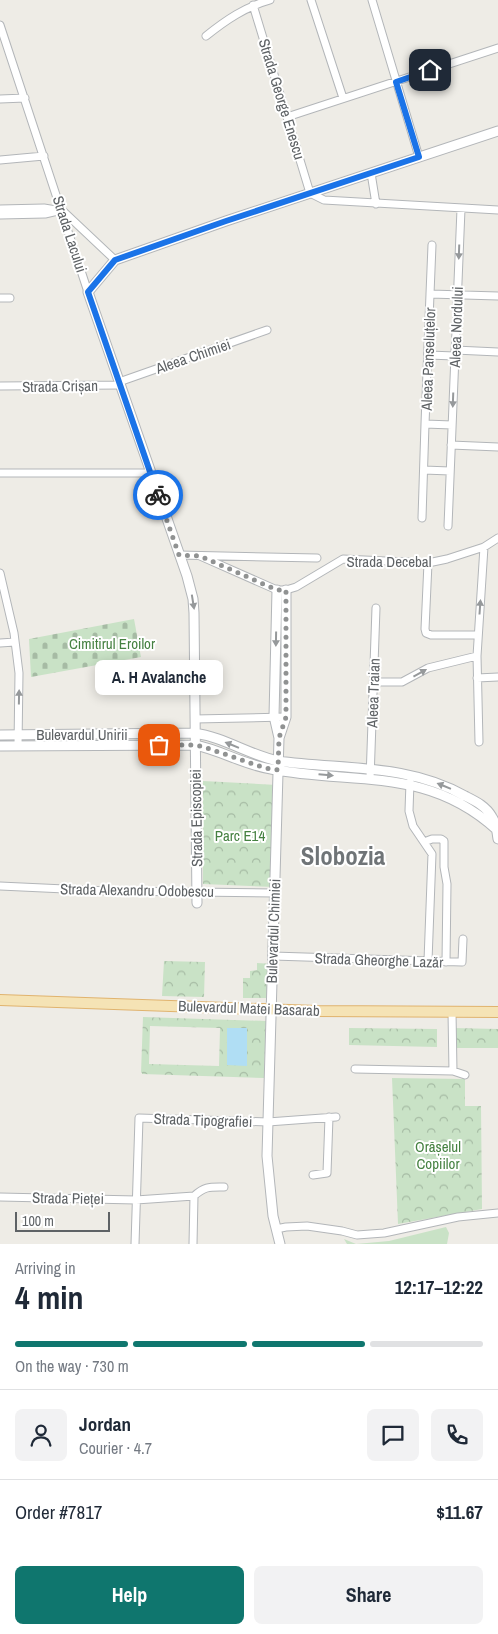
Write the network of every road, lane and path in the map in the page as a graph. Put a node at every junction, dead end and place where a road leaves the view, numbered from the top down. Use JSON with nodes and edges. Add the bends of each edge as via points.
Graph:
{"nodes":[{"id":1,"x":270,"y":0,"type":"edge"},
{"id":2,"x":311,"y":0,"type":"edge"},
{"id":3,"x":372,"y":0,"type":"edge"},
{"id":4,"x":253,"y":5,"type":"junction"},
{"id":5,"x":0,"y":25,"type":"edge"},
{"id":6,"x":206,"y":36,"type":"dead end"},
{"id":7,"x":498,"y":48,"type":"edge"},
{"id":8,"x":396,"y":82,"type":"junction"},
{"id":9,"x":25,"y":98,"type":"junction"},
{"id":10,"x":343,"y":98,"type":"junction"},
{"id":11,"x":0,"y":99,"type":"edge"},
{"id":12,"x":287,"y":117,"type":"junction"},
{"id":13,"x":498,"y":131,"type":"edge"},
{"id":14,"x":44,"y":156,"type":"junction"},
{"id":15,"x":419,"y":157,"type":"junction"},
{"id":16,"x":0,"y":160,"type":"edge"},
{"id":17,"x":371,"y":173,"type":"junction"},
{"id":18,"x":310,"y":193,"type":"junction"},
{"id":19,"x":376,"y":204,"type":"junction"},
{"id":20,"x":0,"y":208,"type":"edge"},
{"id":21,"x":461,"y":209,"type":"junction"},
{"id":22,"x":62,"y":210,"type":"junction"},
{"id":23,"x":498,"y":210,"type":"edge"},
{"id":24,"x":0,"y":215,"type":"edge"},
{"id":25,"x":432,"y":245,"type":"dead end"},
{"id":26,"x":115,"y":260,"type":"junction"},
{"id":27,"x":88,"y":292,"type":"junction"},
{"id":28,"x":430,"y":294,"type":"junction"},
{"id":29,"x":458,"y":294,"type":"junction"},
{"id":30,"x":498,"y":296,"type":"edge"},
{"id":31,"x":0,"y":298,"type":"edge"},
{"id":32,"x":10,"y":298,"type":"dead end"},
{"id":33,"x":267,"y":330,"type":"dead end"},
{"id":34,"x":498,"y":352,"type":"edge"},
{"id":35,"x":455,"y":353,"type":"junction"},
{"id":36,"x":428,"y":354,"type":"junction"},
{"id":37,"x":120,"y":384,"type":"junction"},
{"id":38,"x":0,"y":386,"type":"edge"},
{"id":39,"x":425,"y":424,"type":"junction"},
{"id":40,"x":452,"y":425,"type":"junction"},
{"id":41,"x":451,"y":445,"type":"junction"},
{"id":42,"x":498,"y":447,"type":"edge"},
{"id":43,"x":424,"y":470,"type":"junction"},
{"id":44,"x":450,"y":471,"type":"junction"},
{"id":45,"x":0,"y":472,"type":"edge"},
{"id":46,"x":150,"y":473,"type":"junction"},
{"id":47,"x":422,"y":518,"type":"dead end"},
{"id":48,"x":448,"y":526,"type":"dead end"},
{"id":49,"x":498,"y":538,"type":"edge"},
{"id":50,"x":484,"y":548,"type":"junction"},
{"id":51,"x":179,"y":555,"type":"junction"},
{"id":52,"x":200,"y":556,"type":"junction"},
{"id":53,"x":317,"y":558,"type":"dead end"},
{"id":54,"x":428,"y":564,"type":"junction"},
{"id":55,"x":0,"y":573,"type":"edge"},
{"id":56,"x":282,"y":590,"type":"junction"},
{"id":57,"x":376,"y":608,"type":"dead end"},
{"id":58,"x":478,"y":636,"type":"junction"},
{"id":59,"x":15,"y":642,"type":"junction"},
{"id":60,"x":0,"y":643,"type":"edge"},
{"id":61,"x":477,"y":656,"type":"junction"},
{"id":62,"x":477,"y":678,"type":"junction"},
{"id":63,"x":498,"y":678,"type":"edge"},
{"id":64,"x":374,"y":682,"type":"junction"},
{"id":65,"x":274,"y":716,"type":"junction"},
{"id":66,"x":286,"y":717,"type":"junction"},
{"id":67,"x":195,"y":719,"type":"junction"},
{"id":68,"x":194,"y":733,"type":"junction"},
{"id":69,"x":18,"y":734,"type":"junction"},
{"id":70,"x":0,"y":735,"type":"edge"},
{"id":71,"x":279,"y":738,"type":"junction"},
{"id":72,"x":479,"y":742,"type":"dead end"},
{"id":73,"x":195,"y":745,"type":"junction"},
{"id":74,"x":0,"y":746,"type":"edge"},
{"id":75,"x":18,"y":746,"type":"junction"},
{"id":76,"x":278,"y":766,"type":"junction"},
{"id":77,"x":371,"y":769,"type":"junction"},
{"id":78,"x":410,"y":774,"type":"junction"},
{"id":79,"x":370,"y":779,"type":"junction"},
{"id":80,"x":410,"y":784,"type":"junction"},
{"id":81,"x":486,"y":809,"type":"junction"},
{"id":82,"x":498,"y":809,"type":"edge"},
{"id":83,"x":498,"y":833,"type":"edge"},
{"id":84,"x":424,"y":842,"type":"junction"},
{"id":85,"x":0,"y":886,"type":"edge"},
{"id":86,"x":197,"y":892,"type":"junction"},
{"id":87,"x":274,"y":893,"type":"junction"},
{"id":88,"x":197,"y":903,"type":"dead end"},
{"id":89,"x":462,"y":939,"type":"dead end"},
{"id":90,"x":273,"y":956,"type":"junction"},
{"id":91,"x":428,"y":961,"type":"junction"},
{"id":92,"x":446,"y":962,"type":"junction"},
{"id":93,"x":0,"y":1000,"type":"edge"},
{"id":94,"x":271,"y":1009,"type":"junction"},
{"id":95,"x":452,"y":1012,"type":"junction"},
{"id":96,"x":498,"y":1012,"type":"edge"},
{"id":97,"x":355,"y":1068,"type":"dead end"},
{"id":98,"x":453,"y":1071,"type":"junction"},
{"id":99,"x":465,"y":1075,"type":"dead end"},
{"id":100,"x":268,"y":1122,"type":"junction"},
{"id":101,"x":313,"y":1175,"type":"dead end"},
{"id":102,"x":224,"y":1187,"type":"dead end"},
{"id":103,"x":0,"y":1196,"type":"edge"},
{"id":104,"x":194,"y":1196,"type":"junction"},
{"id":105,"x":136,"y":1200,"type":"junction"},
{"id":106,"x":498,"y":1213,"type":"edge"},
{"id":107,"x":276,"y":1229,"type":"junction"},
{"id":108,"x":135,"y":1244,"type":"edge"},
{"id":109,"x":193,"y":1244,"type":"edge"},
{"id":110,"x":280,"y":1244,"type":"edge"}],
"edges":[{"from":1,"to":4,"type":"street"},
{"from":2,"to":10,"type":"street"},
{"from":3,"to":8,"type":"street"},
{"from":4,"to":6,"type":"street"},
{"from":4,"to":12,"type":"street","name":"Strada George Enescu"},
{"from":5,"to":9,"type":"street","name":"Strada Lacului"},
{"from":7,"to":8,"type":"street"},
{"from":8,"to":10,"type":"street"},
{"from":8,"to":15,"type":"street"},
{"from":9,"to":11,"type":"street"},
{"from":9,"to":14,"type":"street","name":"Strada Lacului"},
{"from":10,"to":12,"type":"street"},
{"from":12,"to":18,"type":"street","name":"Strada George Enescu"},
{"from":13,"to":15,"type":"street"},
{"from":14,"to":16,"type":"street"},
{"from":14,"to":22,"type":"street","name":"Strada Lacului"},
{"from":15,"to":17,"type":"street"},
{"from":17,"to":18,"type":"street"},
{"from":17,"to":19,"type":"street"},
{"from":18,"to":19,"type":"street","via":[[324,200]]},
{"from":18,"to":26,"type":"street"},
{"from":19,"to":21,"type":"street"},
{"from":20,"to":22,"type":"street"},
{"from":21,"to":23,"type":"street"},
{"from":21,"to":29,"type":"street","name":"Aleea Nordului","one_way":true},
{"from":22,"to":24,"type":"street","via":[[45,214]]},
{"from":22,"to":26,"type":"street"},
{"from":22,"to":27,"type":"street","name":"Strada Lacului"},
{"from":25,"to":28,"type":"street","name":"Aleea Panseluțelor"},
{"from":26,"to":27,"type":"street"},
{"from":27,"to":37,"type":"street","name":"Strada Lacului"},
{"from":28,"to":29,"type":"street","name":"Aleea Panseluțelor"},
{"from":28,"to":36,"type":"street","name":"Aleea Panseluțelor"},
{"from":29,"to":30,"type":"street","name":"Aleea Panseluțelor"},
{"from":29,"to":35,"type":"street","name":"Aleea Nordului"},
{"from":31,"to":32,"type":"street"},
{"from":33,"to":37,"type":"street","name":"Aleea Chimiei"},
{"from":34,"to":35,"type":"street"},
{"from":35,"to":36,"type":"street"},
{"from":35,"to":40,"type":"street","name":"Aleea Nordului","one_way":true},
{"from":36,"to":39,"type":"street","name":"Aleea Panseluțelor"},
{"from":37,"to":38,"type":"street","name":"Strada Crișan"},
{"from":37,"to":46,"type":"street","name":"Strada Lacului"},
{"from":39,"to":40,"type":"street","name":"Aleea Panseluțelor"},
{"from":39,"to":43,"type":"street","name":"Aleea Panseluțelor"},
{"from":40,"to":41,"type":"street","name":"Aleea Nordului"},
{"from":41,"to":42,"type":"street"},
{"from":41,"to":44,"type":"street","name":"Aleea Nordului"},
{"from":43,"to":44,"type":"street"},
{"from":43,"to":47,"type":"street","name":"Aleea Panseluțelor"},
{"from":44,"to":48,"type":"street","name":"Aleea Nordului"},
{"from":45,"to":46,"type":"street"},
{"from":46,"to":51,"type":"street","name":"Strada Lacului"},
{"from":49,"to":50,"type":"street","name":"Strada Decebal"},
{"from":50,"to":54,"type":"street","name":"Strada Decebal"},
{"from":58,"to":50,"type":"street","one_way":true},
{"from":51,"to":52,"type":"street"},
{"from":51,"to":67,"type":"street","name":"Strada Lacului","one_way":true,"via":[[194,613]]},
{"from":52,"to":53,"type":"street"},
{"from":52,"to":56,"type":"street"},
{"from":54,"to":56,"type":"street","name":"Strada Decebal","via":[[342,559]]},
{"from":54,"to":58,"type":"street","via":[[426,633]]},
{"from":55,"to":59,"type":"street"},
{"from":56,"to":65,"type":"street","name":"Bulevardul Chimiei","one_way":true},
{"from":56,"to":66,"type":"street","name":"Bulevardul Chimiei"},
{"from":57,"to":64,"type":"street","name":"Aleea Traian"},
{"from":58,"to":61,"type":"street"},
{"from":59,"to":60,"type":"street"},
{"from":69,"to":59,"type":"street","one_way":true,"via":[[19,673]]},
{"from":61,"to":62,"type":"street"},
{"from":64,"to":61,"type":"street","one_way":true,"via":[[402,682],[428,668]]},
{"from":62,"to":63,"type":"street"},
{"from":62,"to":72,"type":"street"},
{"from":64,"to":77,"type":"street","name":"Aleea Traian"},
{"from":65,"to":66,"type":"street"},
{"from":65,"to":67,"type":"street"},
{"from":65,"to":71,"type":"street","name":"Bulevardul Chimiei"},
{"from":66,"to":71,"type":"street","name":"Bulevardul Chimiei"},
{"from":67,"to":68,"type":"street","name":"Strada Lacului"},
{"from":68,"to":69,"type":"street","name":"Bulevardul Unirii"},
{"from":68,"to":73,"type":"street","name":"Strada Episcopiei"},
{"from":76,"to":68,"type":"street","name":"Bulevardul Unirii","one_way":true,"via":[[211,736]]},
{"from":69,"to":70,"type":"street","name":"Bulevardul Unirii"},
{"from":69,"to":75,"type":"street"},
{"from":71,"to":76,"type":"street","name":"Bulevardul Chimiei"},
{"from":73,"to":75,"type":"street","name":"Bulevardul Unirii"},
{"from":73,"to":76,"type":"street","name":"Bulevardul Unirii","via":[[265,768]]},
{"from":73,"to":86,"type":"street","name":"Strada Episcopiei"},
{"from":74,"to":75,"type":"street","name":"Bulevardul Unirii"},
{"from":76,"to":77,"type":"street"},
{"from":76,"to":79,"type":"street","one_way":true},
{"from":76,"to":87,"type":"street","name":"Bulevardul Chimiei"},
{"from":77,"to":78,"type":"street"},
{"from":77,"to":79,"type":"street","name":"Aleea Traian"},
{"from":78,"to":80,"type":"street"},
{"from":81,"to":78,"type":"street","one_way":true,"via":[[459,792]]},
{"from":79,"to":80,"type":"street"},
{"from":80,"to":83,"type":"street","via":[[454,800],[480,815]]},
{"from":80,"to":84,"type":"street","via":[[409,811],[413,826]]},
{"from":81,"to":82,"type":"street"},
{"from":81,"to":83,"type":"street"},
{"from":84,"to":91,"type":"street","via":[[432,854]]},
{"from":84,"to":92,"type":"street","via":[[441,839],[444,842]]},
{"from":85,"to":86,"type":"street","name":"Strada Alexandru Odobescu"},
{"from":86,"to":87,"type":"street","name":"Strada Alexandru Odobescu"},
{"from":86,"to":88,"type":"street","name":"Strada Episcopiei"},
{"from":87,"to":90,"type":"street","name":"Bulevardul Chimiei"},
{"from":89,"to":92,"type":"street","name":"Strada Gheorghe Lazăr","via":[[462,962]]},
{"from":90,"to":91,"type":"street","name":"Strada Gheorghe Lazăr"},
{"from":90,"to":94,"type":"street","name":"Bulevardul Chimiei"},
{"from":91,"to":92,"type":"street","name":"Strada Gheorghe Lazăr"},
{"from":93,"to":94,"type":"main road","name":"Bulevardul Matei Basarab"},
{"from":94,"to":95,"type":"main road","name":"Bulevardul Matei Basarab"},
{"from":94,"to":100,"type":"street","name":"Bulevardul Chimiei"},
{"from":95,"to":96,"type":"main road","name":"Bulevardul Matei Basarab"},
{"from":95,"to":98,"type":"street"},
{"from":97,"to":98,"type":"street"},
{"from":98,"to":99,"type":"street"},
{"from":100,"to":101,"type":"street","name":"Strada Tipografiei","via":[[332,1117],[327,1173]]},
{"from":100,"to":105,"type":"street","name":"Strada Tipografiei","via":[[139,1118]]},
{"from":100,"to":107,"type":"street","name":"Bulevardul Chimiei","via":[[268,1172]]},
{"from":102,"to":104,"type":"street","name":"Strada Pieței","via":[[207,1187]]},
{"from":103,"to":105,"type":"street","name":"Strada Pieței"},
{"from":104,"to":105,"type":"street","name":"Strada Pieței"},
{"from":104,"to":109,"type":"street"},
{"from":105,"to":108,"type":"street"},
{"from":106,"to":107,"type":"street","via":[[357,1235],[307,1226]]},
{"from":107,"to":110,"type":"street","name":"Bulevardul Chimiei"}]}
